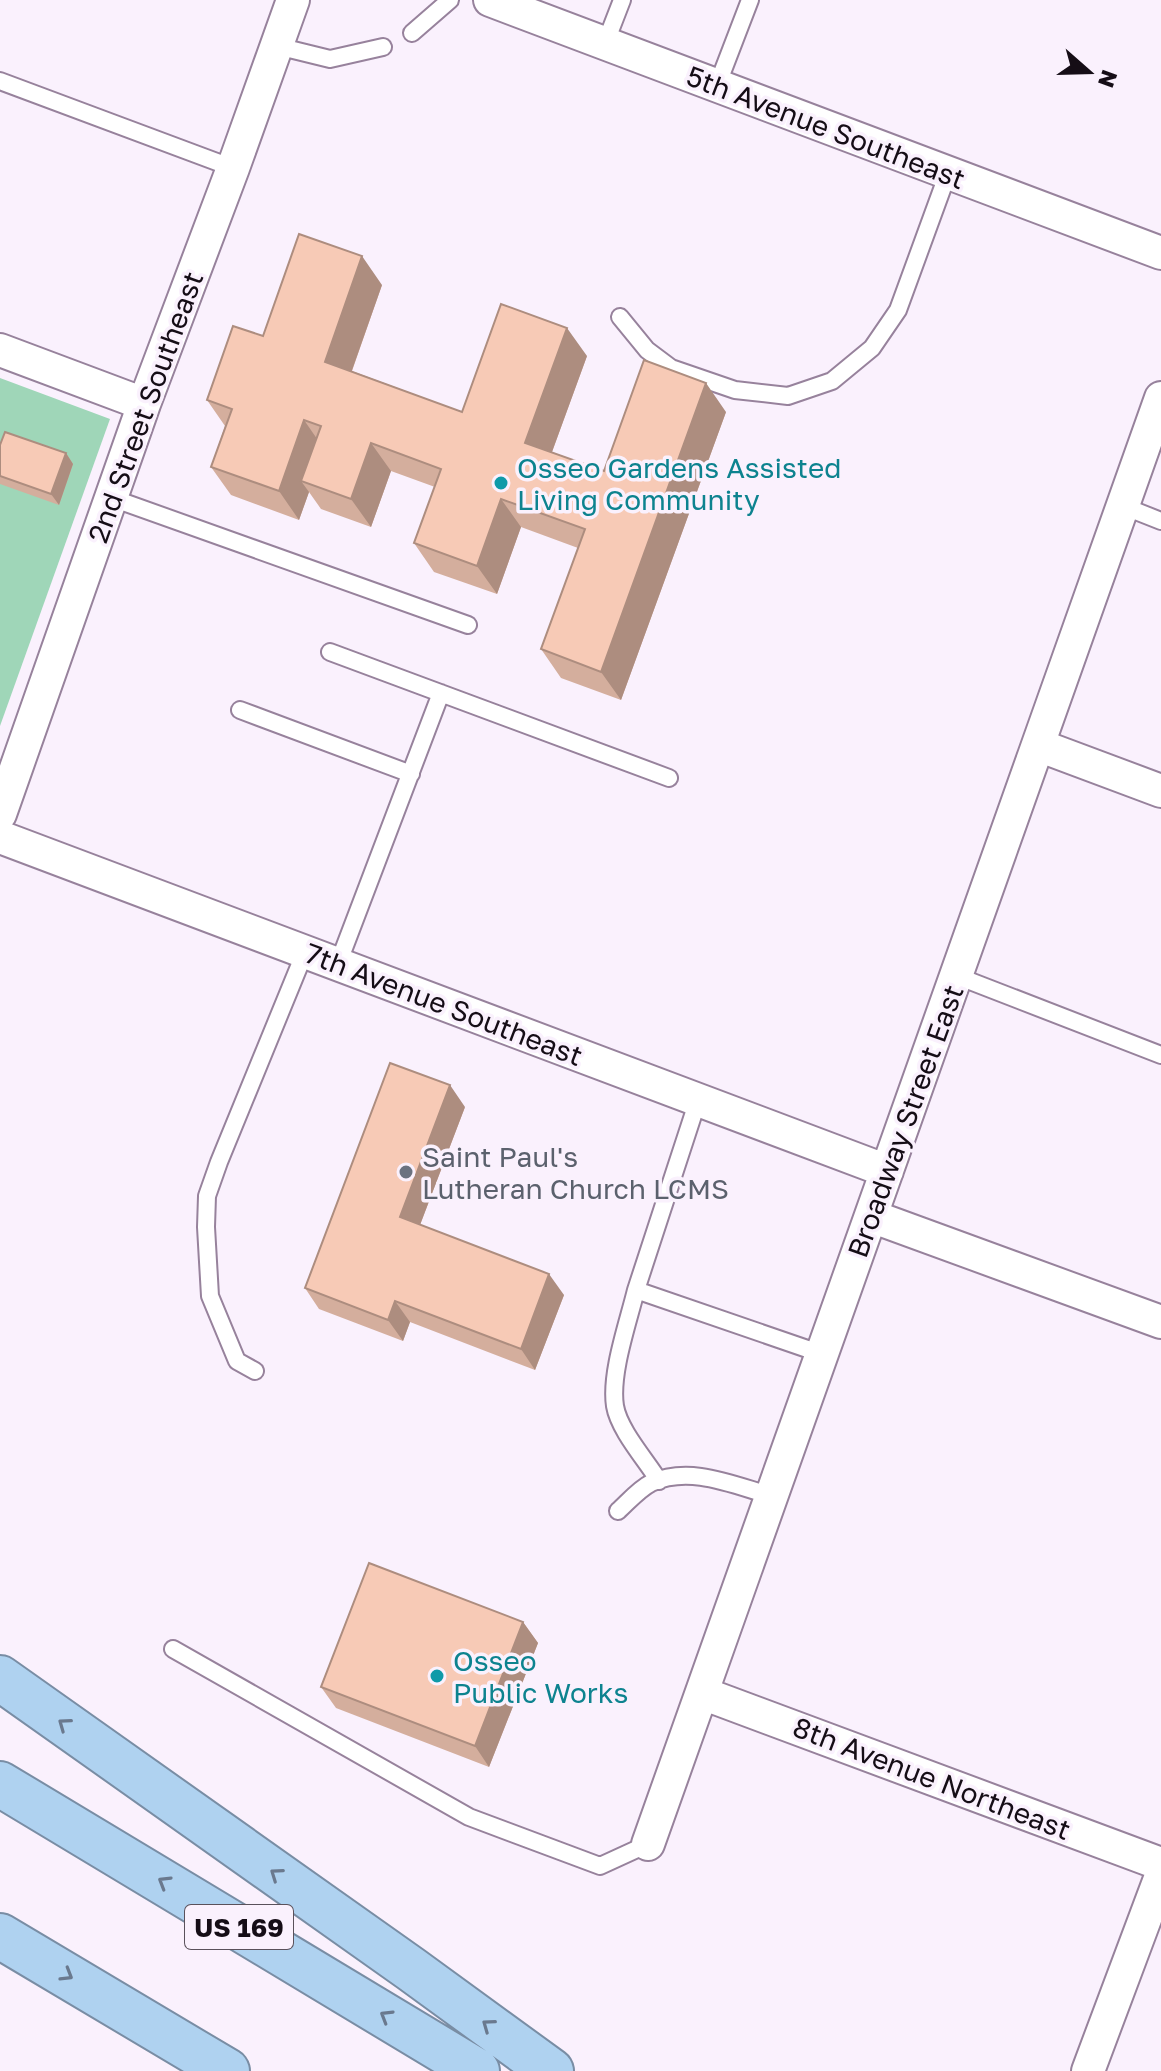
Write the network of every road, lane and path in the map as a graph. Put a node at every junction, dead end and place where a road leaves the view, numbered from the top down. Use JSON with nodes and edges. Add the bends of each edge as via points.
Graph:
{"nodes":[{"id":1,"x":293,"y":0,"type":"edge"},
{"id":2,"x":450,"y":0,"type":"edge"},
{"id":3,"x":490,"y":0,"type":"edge"},
{"id":4,"x":622,"y":0,"type":"edge"},
{"id":5,"x":750,"y":0,"type":"edge"},
{"id":6,"x":412,"y":33,"type":"dead end"},
{"id":7,"x":605,"y":44,"type":"junction"},
{"id":8,"x":277,"y":46,"type":"junction"},
{"id":9,"x":383,"y":47,"type":"dead end"},
{"id":10,"x":0,"y":81,"type":"edge"},
{"id":11,"x":717,"y":86,"type":"junction"},
{"id":12,"x":233,"y":168,"type":"junction"},
{"id":13,"x":948,"y":173,"type":"junction"},
{"id":14,"x":1161,"y":253,"type":"edge"},
{"id":15,"x":620,"y":317,"type":"dead end"},
{"id":16,"x":0,"y":350,"type":"edge"},
{"id":17,"x":1161,"y":398,"type":"edge"},
{"id":18,"x":144,"y":404,"type":"junction"},
{"id":19,"x":112,"y":498,"type":"junction"},
{"id":20,"x":1123,"y":506,"type":"junction"},
{"id":21,"x":1161,"y":521,"type":"edge"},
{"id":22,"x":468,"y":625,"type":"dead end"},
{"id":23,"x":330,"y":652,"type":"dead end"},
{"id":24,"x":441,"y":693,"type":"junction"},
{"id":25,"x":240,"y":710,"type":"dead end"},
{"id":26,"x":1038,"y":745,"type":"junction"},
{"id":27,"x":411,"y":774,"type":"junction"},
{"id":28,"x":669,"y":778,"type":"dead end"},
{"id":29,"x":1161,"y":791,"type":"edge"},
{"id":30,"x":0,"y":814,"type":"edge"},
{"id":31,"x":0,"y":837,"type":"edge"},
{"id":32,"x":305,"y":952,"type":"junction"},
{"id":33,"x":338,"y":964,"type":"junction"},
{"id":34,"x":957,"y":976,"type":"junction"},
{"id":35,"x":1161,"y":1055,"type":"edge"},
{"id":36,"x":698,"y":1100,"type":"junction"},
{"id":37,"x":887,"y":1171,"type":"junction"},
{"id":38,"x":871,"y":1216,"type":"junction"},
{"id":39,"x":636,"y":1290,"type":"junction"},
{"id":40,"x":1161,"y":1322,"type":"edge"},
{"id":41,"x":822,"y":1354,"type":"junction"},
{"id":42,"x":255,"y":1371,"type":"dead end"},
{"id":43,"x":659,"y":1481,"type":"junction"},
{"id":44,"x":772,"y":1496,"type":"junction"},
{"id":45,"x":618,"y":1511,"type":"dead end"},
{"id":46,"x":173,"y":1649,"type":"dead end"},
{"id":47,"x":0,"y":1678,"type":"edge"},
{"id":48,"x":702,"y":1693,"type":"junction"},
{"id":49,"x":0,"y":1784,"type":"edge"},
{"id":50,"x":648,"y":1844,"type":"joint"},
{"id":51,"x":1161,"y":1864,"type":"edge"},
{"id":52,"x":1161,"y":1876,"type":"edge"},
{"id":53,"x":0,"y":1936,"type":"edge"},
{"id":54,"x":227,"y":2071,"type":"edge"},
{"id":55,"x":477,"y":2071,"type":"edge"},
{"id":56,"x":551,"y":2071,"type":"edge"},
{"id":57,"x":1088,"y":2071,"type":"edge"}],
"edges":[{"from":1,"to":8,"type":"street","name":"2nd Street Southeast"},
{"from":2,"to":6,"type":"lane"},
{"from":3,"to":7,"type":"street","name":"5th Avenue Southeast"},
{"from":4,"to":7,"type":"lane"},
{"from":5,"to":11,"type":"lane"},
{"from":7,"to":11,"type":"street","name":"5th Avenue Southeast"},
{"from":8,"to":9,"type":"lane","via":[[330,59]]},
{"from":8,"to":12,"type":"street","name":"2nd Street Southeast"},
{"from":10,"to":12,"type":"lane"},
{"from":11,"to":13,"type":"street","name":"5th Avenue Southeast"},
{"from":12,"to":18,"type":"street","name":"2nd Street Southeast"},
{"from":13,"to":14,"type":"street","name":"5th Avenue Southeast"},
{"from":13,"to":15,"type":"lane","via":[[898,310],[872,348],[832,381],[788,396],[735,390],[671,368],[647,350]]},
{"from":16,"to":18,"type":"street"},
{"from":17,"to":20,"type":"street","name":"Broadway Street East"},
{"from":18,"to":19,"type":"street","name":"2nd Street Southeast"},
{"from":19,"to":22,"type":"lane"},
{"from":19,"to":30,"type":"street","name":"2nd Street Southeast"},
{"from":20,"to":21,"type":"lane"},
{"from":20,"to":26,"type":"street","name":"Broadway Street East"},
{"from":23,"to":24,"type":"lane"},
{"from":24,"to":27,"type":"lane"},
{"from":24,"to":28,"type":"lane"},
{"from":25,"to":27,"type":"lane"},
{"from":26,"to":29,"type":"street"},
{"from":26,"to":34,"type":"street","name":"Broadway Street East"},
{"from":27,"to":33,"type":"lane"},
{"from":31,"to":32,"type":"street","name":"7th Avenue Southeast"},
{"from":32,"to":33,"type":"street","name":"7th Avenue Southeast"},
{"from":32,"to":42,"type":"lane","via":[[207,1196],[210,1296],[237,1361]]},
{"from":33,"to":36,"type":"street","name":"7th Avenue Southeast"},
{"from":34,"to":35,"type":"lane"},
{"from":34,"to":37,"type":"street","name":"Broadway Street East"},
{"from":36,"to":37,"type":"street","name":"7th Avenue Southeast"},
{"from":36,"to":39,"type":"lane"},
{"from":37,"to":38,"type":"street","name":"Broadway Street East"},
{"from":38,"to":40,"type":"street"},
{"from":38,"to":41,"type":"street","name":"Broadway Street East"},
{"from":39,"to":41,"type":"lane"},
{"from":39,"to":43,"type":"lane","via":[[616,1371],[615,1406]]},
{"from":41,"to":44,"type":"street","name":"Broadway Street East"},
{"from":43,"to":44,"type":"lane","via":[[699,1476]]},
{"from":43,"to":45,"type":"lane"},
{"from":44,"to":48,"type":"street","name":"Broadway Street East"},
{"from":46,"to":50,"type":"lane","via":[[469,1817],[600,1866]]},
{"from":56,"to":47,"type":"highway","one_way":true},
{"from":48,"to":50,"type":"street","name":"Broadway Street East"},
{"from":48,"to":51,"type":"street","name":"8th Avenue Northeast"},
{"from":55,"to":49,"type":"highway","number":"US 169","one_way":true},
{"from":52,"to":57,"type":"street"},
{"from":53,"to":54,"type":"highway","one_way":true}]}
